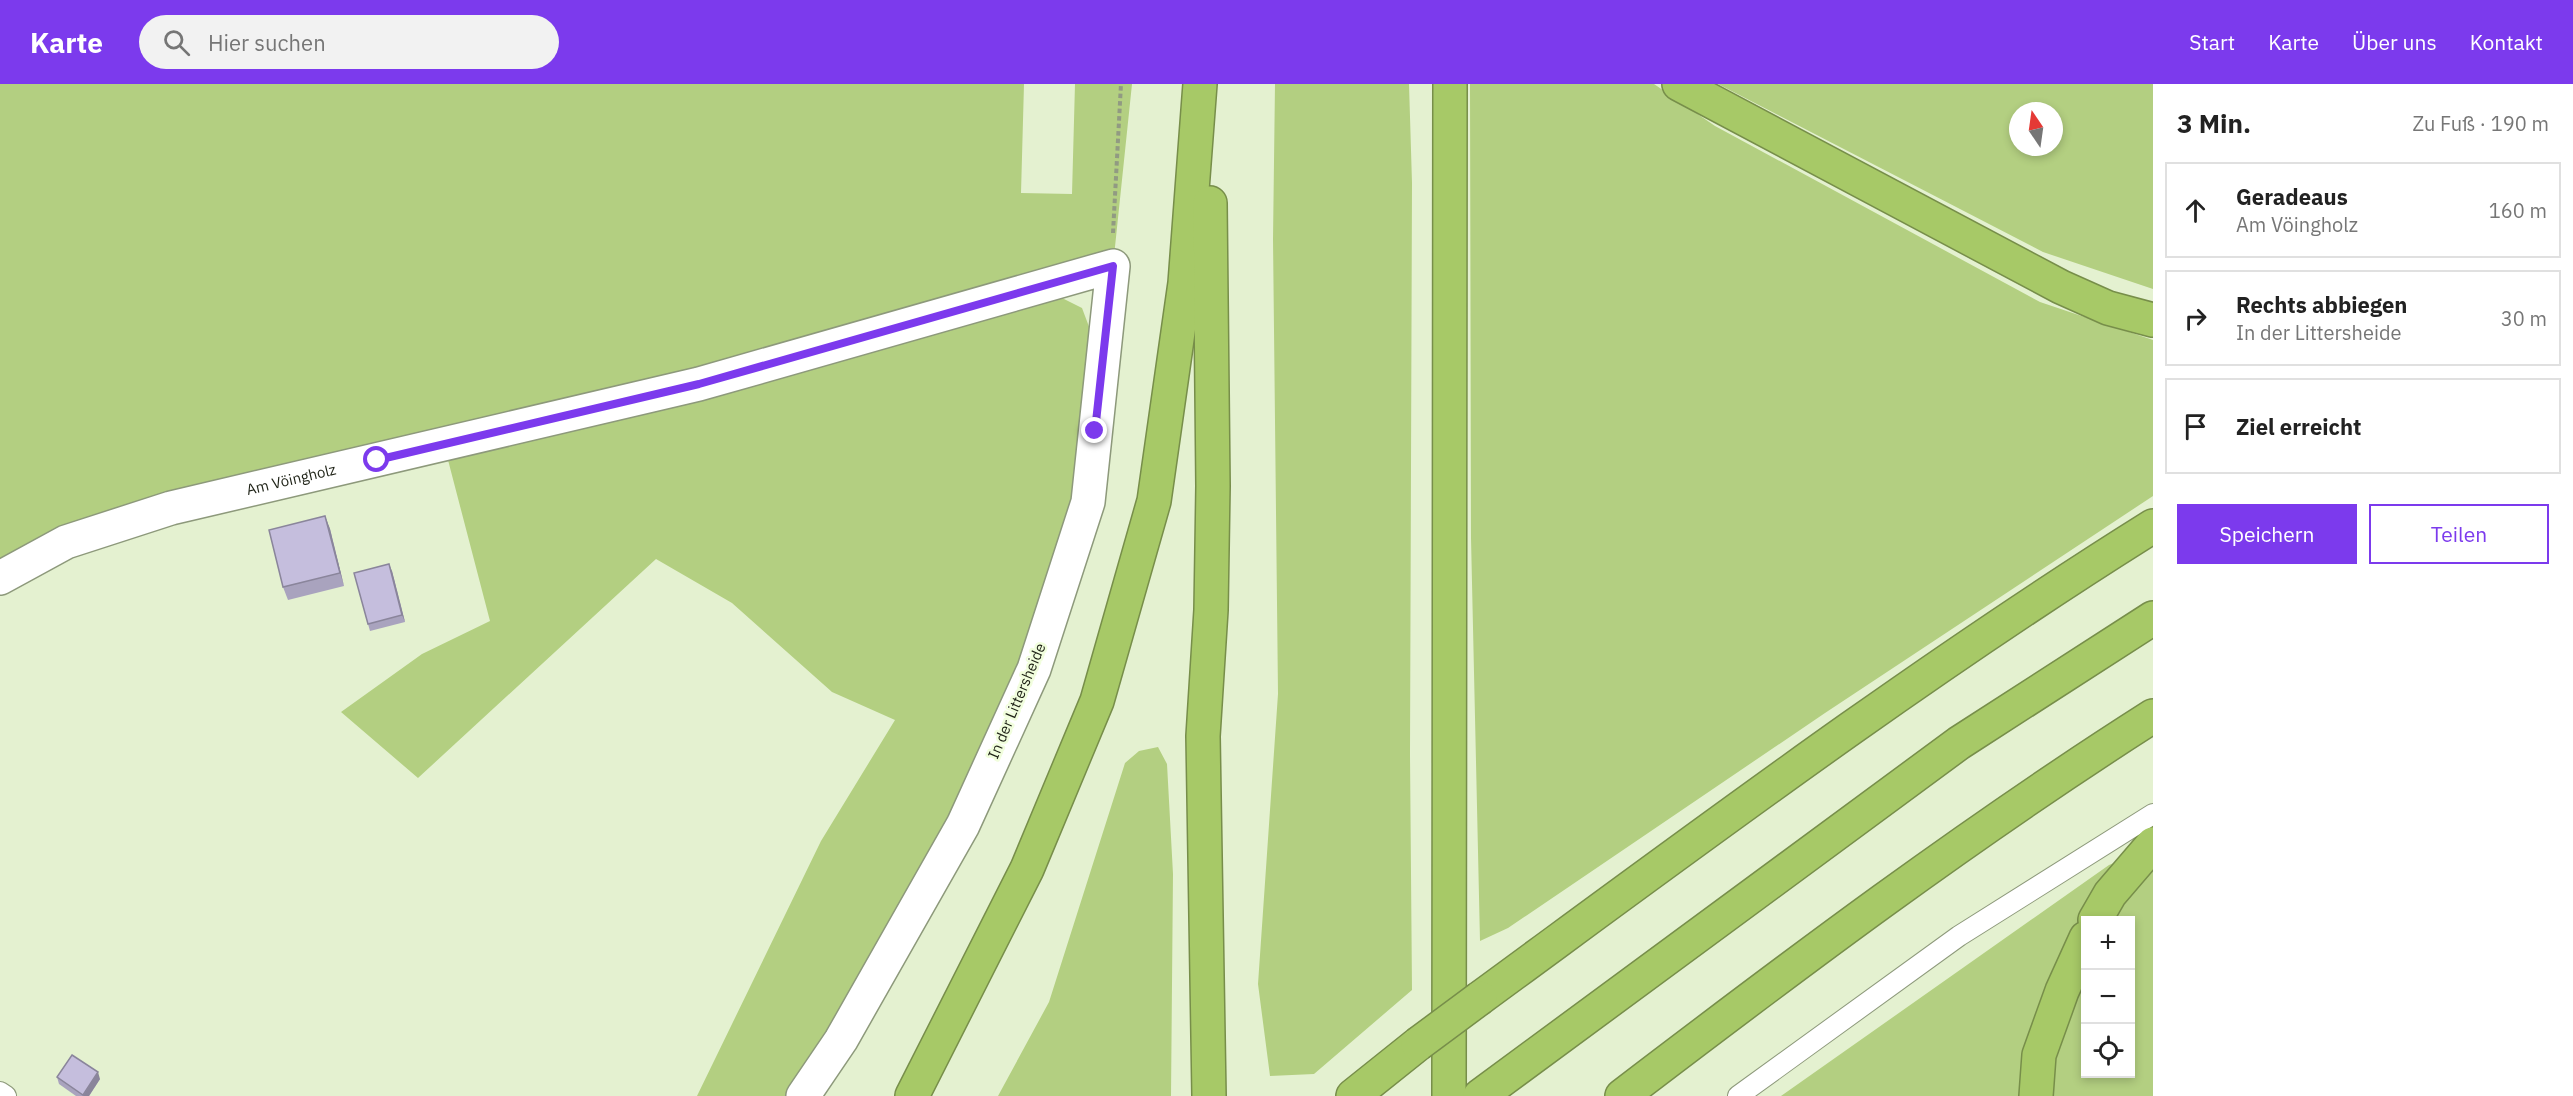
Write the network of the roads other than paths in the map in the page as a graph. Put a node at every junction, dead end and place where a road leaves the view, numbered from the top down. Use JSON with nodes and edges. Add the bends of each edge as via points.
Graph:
{"nodes":[{"id":1,"x":1200,"y":84,"type":"edge"},
{"id":2,"x":1209,"y":84,"type":"edge"},
{"id":3,"x":1450,"y":84,"type":"edge"},
{"id":4,"x":1678,"y":84,"type":"edge"},
{"id":5,"x":1113,"y":266,"type":"joint"},
{"id":6,"x":2153,"y":320,"type":"edge"},
{"id":7,"x":2153,"y":526,"type":"edge"},
{"id":8,"x":0,"y":578,"type":"edge"},
{"id":9,"x":2153,"y":618,"type":"edge"},
{"id":10,"x":2153,"y":716,"type":"edge"},
{"id":11,"x":2153,"y":814,"type":"edge"},
{"id":12,"x":2153,"y":844,"type":"edge"},
{"id":13,"x":2098,"y":916,"type":"edge"},
{"id":14,"x":2081,"y":947,"type":"edge"},
{"id":15,"x":0,"y":1092,"type":"edge"},
{"id":16,"x":1482,"y":1094,"type":"edge"},
{"id":17,"x":6,"y":1096,"type":"edge"},
{"id":18,"x":803,"y":1096,"type":"edge"},
{"id":19,"x":912,"y":1096,"type":"edge"},
{"id":20,"x":1209,"y":1096,"type":"edge"},
{"id":21,"x":1353,"y":1096,"type":"edge"},
{"id":22,"x":1449,"y":1096,"type":"edge"},
{"id":23,"x":1622,"y":1096,"type":"edge"},
{"id":24,"x":1738,"y":1096,"type":"edge"},
{"id":25,"x":2036,"y":1096,"type":"edge"}],
"edges":[{"from":1,"to":19,"type":"highway","via":[[1185,284],[1154,501],[1097,701],[1027,869]]},
{"from":2,"to":20,"type":"highway","via":[[1213,486],[1203,736]]},
{"from":3,"to":22,"type":"highway"},
{"from":4,"to":6,"type":"highway","via":[[2061,287],[2108,308]]},
{"from":5,"to":8,"type":"street","name":"Am Vöingholz","via":[[699,384],[171,508],[66,542]]},
{"from":5,"to":18,"type":"street","name":"In der Littersheide","via":[[1088,502],[1034,669],[963,825],[841,1040]]},
{"from":7,"to":21,"type":"highway","bridge":true,"via":[[2075,575],[1770,786]]},
{"from":9,"to":16,"type":"highway","via":[[1959,743]]},
{"from":10,"to":23,"type":"highway","via":[[1829,938]]},
{"from":11,"to":24,"type":"lane","via":[[1959,936]]},
{"from":12,"to":13,"type":"highway","via":[[2110,894]]},
{"from":14,"to":25,"type":"highway","via":[[2039,1055]]},
{"from":15,"to":17,"type":"lane"}]}
